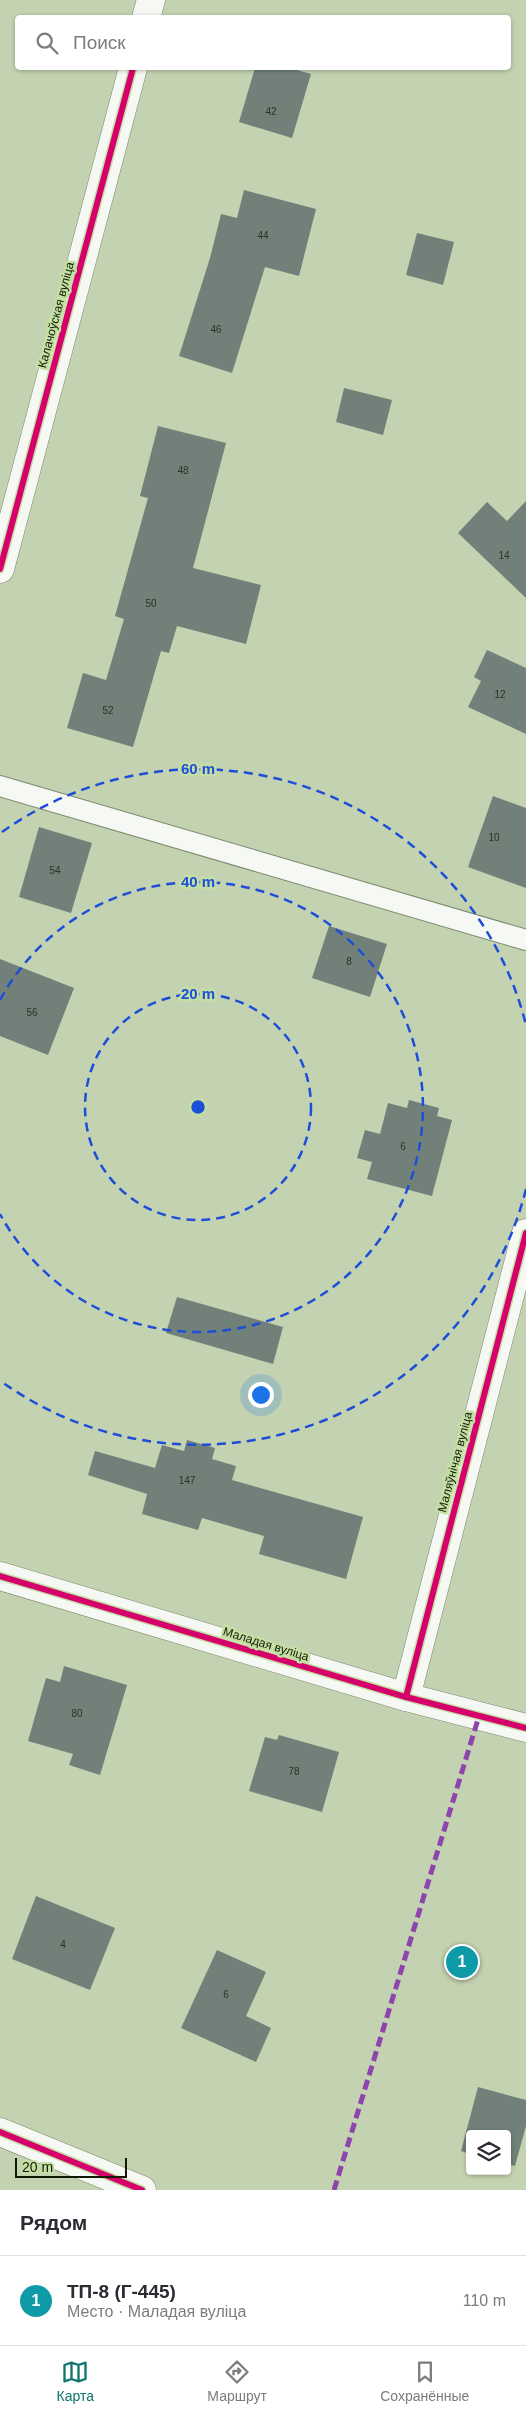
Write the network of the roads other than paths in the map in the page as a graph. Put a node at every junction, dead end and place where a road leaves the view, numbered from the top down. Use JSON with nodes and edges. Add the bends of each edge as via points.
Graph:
{"nodes":[{"id":1,"x":151,"y":0,"type":"edge"},
{"id":2,"x":147,"y":15,"type":"edge"},
{"id":3,"x":132,"y":70,"type":"edge"},
{"id":4,"x":0,"y":569,"type":"edge"},
{"id":5,"x":0,"y":786,"type":"edge"},
{"id":6,"x":526,"y":940,"type":"edge"},
{"id":7,"x":526,"y":1233,"type":"edge"},
{"id":8,"x":0,"y":1576,"type":"edge"},
{"id":9,"x":406,"y":1697,"type":"junction"},
{"id":10,"x":526,"y":1728,"type":"edge"},
{"id":11,"x":0,"y":2132,"type":"edge"},
{"id":12,"x":142,"y":2190,"type":"edge"}],
"edges":[{"from":1,"to":2,"type":"street"},
{"from":3,"to":4,"type":"street","name":"Калачоўская вуліца"},
{"from":5,"to":6,"type":"lane"},
{"from":7,"to":9,"type":"street","name":"Маляўнічая вуліца"},
{"from":8,"to":9,"type":"street","name":"Маладая вуліца"},
{"from":9,"to":10,"type":"street","name":"Маладая вуліца"},
{"from":11,"to":12,"type":"street"}]}
